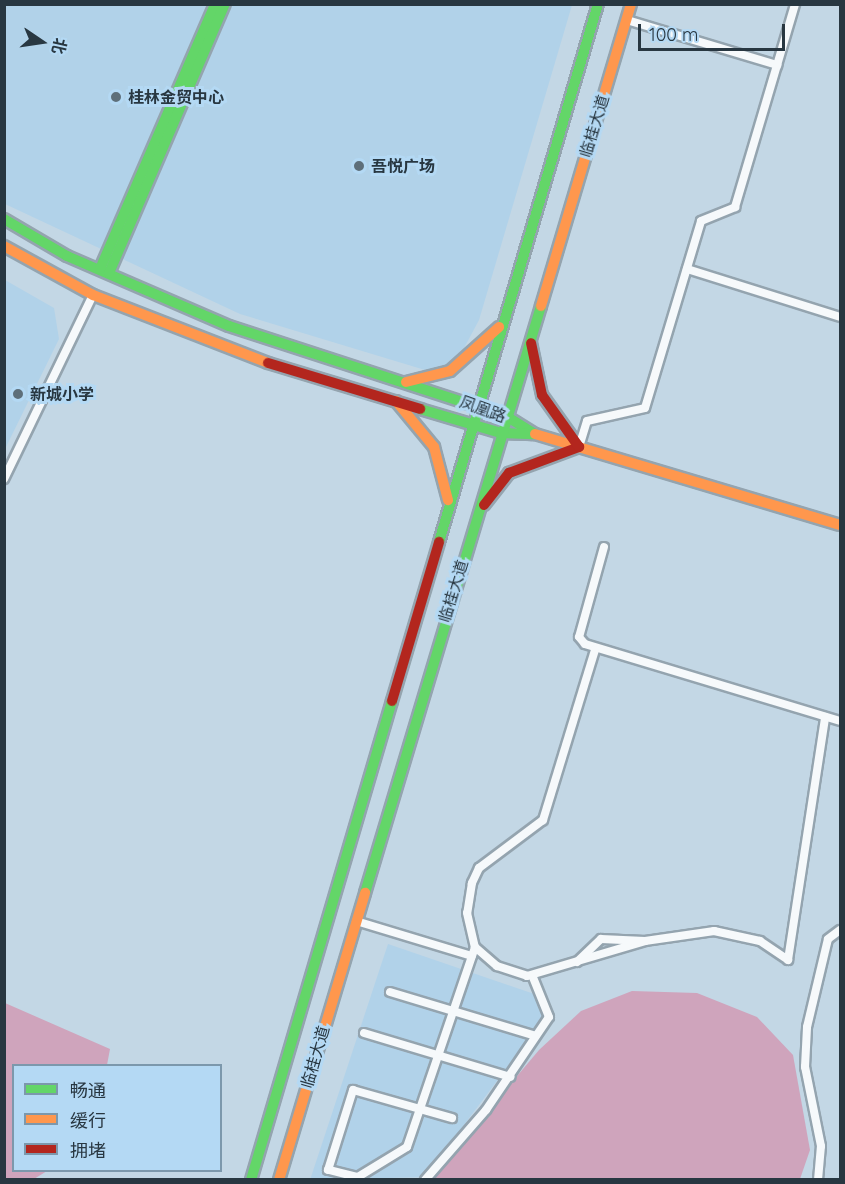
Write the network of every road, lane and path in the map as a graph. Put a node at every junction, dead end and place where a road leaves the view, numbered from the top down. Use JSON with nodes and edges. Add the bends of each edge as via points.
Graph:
{"nodes":[{"id":1,"x":214,"y":4,"type":"edge"},
{"id":2,"x":225,"y":4,"type":"edge"},
{"id":3,"x":598,"y":4,"type":"edge"},
{"id":4,"x":631,"y":4,"type":"edge"},
{"id":5,"x":795,"y":4,"type":"edge"},
{"id":6,"x":627,"y":20,"type":"junction"},
{"id":7,"x":777,"y":65,"type":"junction"},
{"id":8,"x":4,"y":219,"type":"edge"},
{"id":9,"x":4,"y":246,"type":"edge"},
{"id":10,"x":687,"y":269,"type":"junction"},
{"id":11,"x":104,"y":271,"type":"junction"},
{"id":12,"x":93,"y":295,"type":"junction"},
{"id":13,"x":840,"y":318,"type":"edge"},
{"id":14,"x":502,"y":324,"type":"junction"},
{"id":15,"x":531,"y":336,"type":"junction"},
{"id":16,"x":403,"y":382,"type":"junction"},
{"id":17,"x":395,"y":400,"type":"junction"},
{"id":18,"x":478,"y":406,"type":"junction"},
{"id":19,"x":506,"y":416,"type":"junction"},
{"id":20,"x":472,"y":423,"type":"junction"},
{"id":21,"x":501,"y":433,"type":"junction"},
{"id":22,"x":535,"y":434,"type":"junction"},
{"id":23,"x":579,"y":447,"type":"junction"},
{"id":24,"x":4,"y":479,"type":"edge"},
{"id":25,"x":449,"y":504,"type":"junction"},
{"id":26,"x":476,"y":517,"type":"junction"},
{"id":27,"x":840,"y":525,"type":"edge"},
{"id":28,"x":604,"y":548,"type":"dead end"},
{"id":29,"x":596,"y":650,"type":"junction"},
{"id":30,"x":825,"y":717,"type":"junction"},
{"id":31,"x":840,"y":721,"type":"edge"},
{"id":32,"x":356,"y":921,"type":"junction"},
{"id":33,"x":840,"y":930,"type":"edge"},
{"id":34,"x":645,"y":941,"type":"junction"},
{"id":35,"x":474,"y":947,"type":"junction"},
{"id":36,"x":472,"y":956,"type":"junction"},
{"id":37,"x":577,"y":962,"type":"junction"},
{"id":38,"x":532,"y":975,"type":"junction"},
{"id":39,"x":390,"y":992,"type":"dead end"},
{"id":40,"x":364,"y":1033,"type":"dead end"},
{"id":41,"x":536,"y":1036,"type":"junction"},
{"id":42,"x":511,"y":1077,"type":"junction"},
{"id":43,"x":420,"y":1110,"type":"junction"},
{"id":44,"x":452,"y":1118,"type":"dead end"},
{"id":45,"x":355,"y":1178,"type":"edge"},
{"id":46,"x":251,"y":1179,"type":"edge"},
{"id":47,"x":279,"y":1179,"type":"edge"},
{"id":48,"x":425,"y":1179,"type":"edge"},
{"id":49,"x":818,"y":1179,"type":"edge"}],
"edges":[{"from":1,"to":11,"type":"main road"},
{"from":2,"to":11,"type":"main road"},
{"from":3,"to":14,"type":"main road","name":"临桂大道"},
{"from":4,"to":6,"type":"main road","name":"临桂大道"},
{"from":5,"to":7,"type":"street"},
{"from":6,"to":7,"type":"street"},
{"from":6,"to":15,"type":"main road","name":"临桂大道"},
{"from":7,"to":10,"type":"street","via":[[735,207],[701,221]]},
{"from":8,"to":11,"type":"main road","name":"凤凰路"},
{"from":9,"to":12,"type":"main road","name":"凤凰路"},
{"from":10,"to":13,"type":"street"},
{"from":10,"to":23,"type":"street","via":[[645,408],[587,421]]},
{"from":11,"to":16,"type":"main road","name":"凤凰路","via":[[229,326]]},
{"from":12,"to":17,"type":"main road","name":"凤凰路","via":[[221,349]]},
{"from":12,"to":24,"type":"street"},
{"from":14,"to":16,"type":"main road","via":[[450,371]]},
{"from":14,"to":18,"type":"main road","name":"临桂大道"},
{"from":15,"to":19,"type":"main road","name":"临桂大道"},
{"from":15,"to":23,"type":"main road","via":[[542,395]]},
{"from":16,"to":18,"type":"main road","name":"凤凰路"},
{"from":17,"to":20,"type":"main road","name":"凤凰路"},
{"from":17,"to":25,"type":"main road","via":[[434,447]]},
{"from":18,"to":19,"type":"main road","name":"凤凰路"},
{"from":18,"to":20,"type":"main road","name":"临桂大道"},
{"from":19,"to":21,"type":"main road","name":"临桂大道"},
{"from":19,"to":22,"type":"main road","name":"凤凰路"},
{"from":20,"to":21,"type":"main road","name":"凤凰路"},
{"from":20,"to":25,"type":"main road","name":"临桂大道"},
{"from":21,"to":22,"type":"main road","name":"凤凰路"},
{"from":21,"to":26,"type":"main road","name":"临桂大道"},
{"from":22,"to":23,"type":"main road"},
{"from":23,"to":26,"type":"main road","via":[[509,473]]},
{"from":23,"to":27,"type":"main road"},
{"from":25,"to":46,"type":"main road","name":"临桂大道"},
{"from":26,"to":32,"type":"main road","name":"临桂大道"},
{"from":28,"to":29,"type":"street","via":[[579,637]]},
{"from":29,"to":30,"type":"street"},
{"from":29,"to":35,"type":"street","via":[[543,820],[479,868],[472,883],[467,913]]},
{"from":30,"to":31,"type":"street"},
{"from":30,"to":34,"type":"street","via":[[788,960],[773,946],[728,932]]},
{"from":32,"to":36,"type":"street"},
{"from":32,"to":47,"type":"main road","name":"临桂大道"},
{"from":33,"to":49,"type":"street","via":[[828,939],[807,1027],[805,1067],[820,1146]]},
{"from":34,"to":37,"type":"street"},
{"from":34,"to":37,"type":"street","via":[[601,939]]},
{"from":35,"to":36,"type":"street"},
{"from":35,"to":38,"type":"street","via":[[496,966]]},
{"from":36,"to":43,"type":"street"},
{"from":37,"to":38,"type":"street"},
{"from":38,"to":41,"type":"street","via":[[549,1009]]},
{"from":39,"to":41,"type":"street"},
{"from":40,"to":42,"type":"street"},
{"from":41,"to":42,"type":"street"},
{"from":42,"to":48,"type":"street"},
{"from":43,"to":44,"type":"street"},
{"from":43,"to":45,"type":"street","via":[[407,1147]]},
{"from":43,"to":45,"type":"street","via":[[353,1090],[328,1170]]}]}
